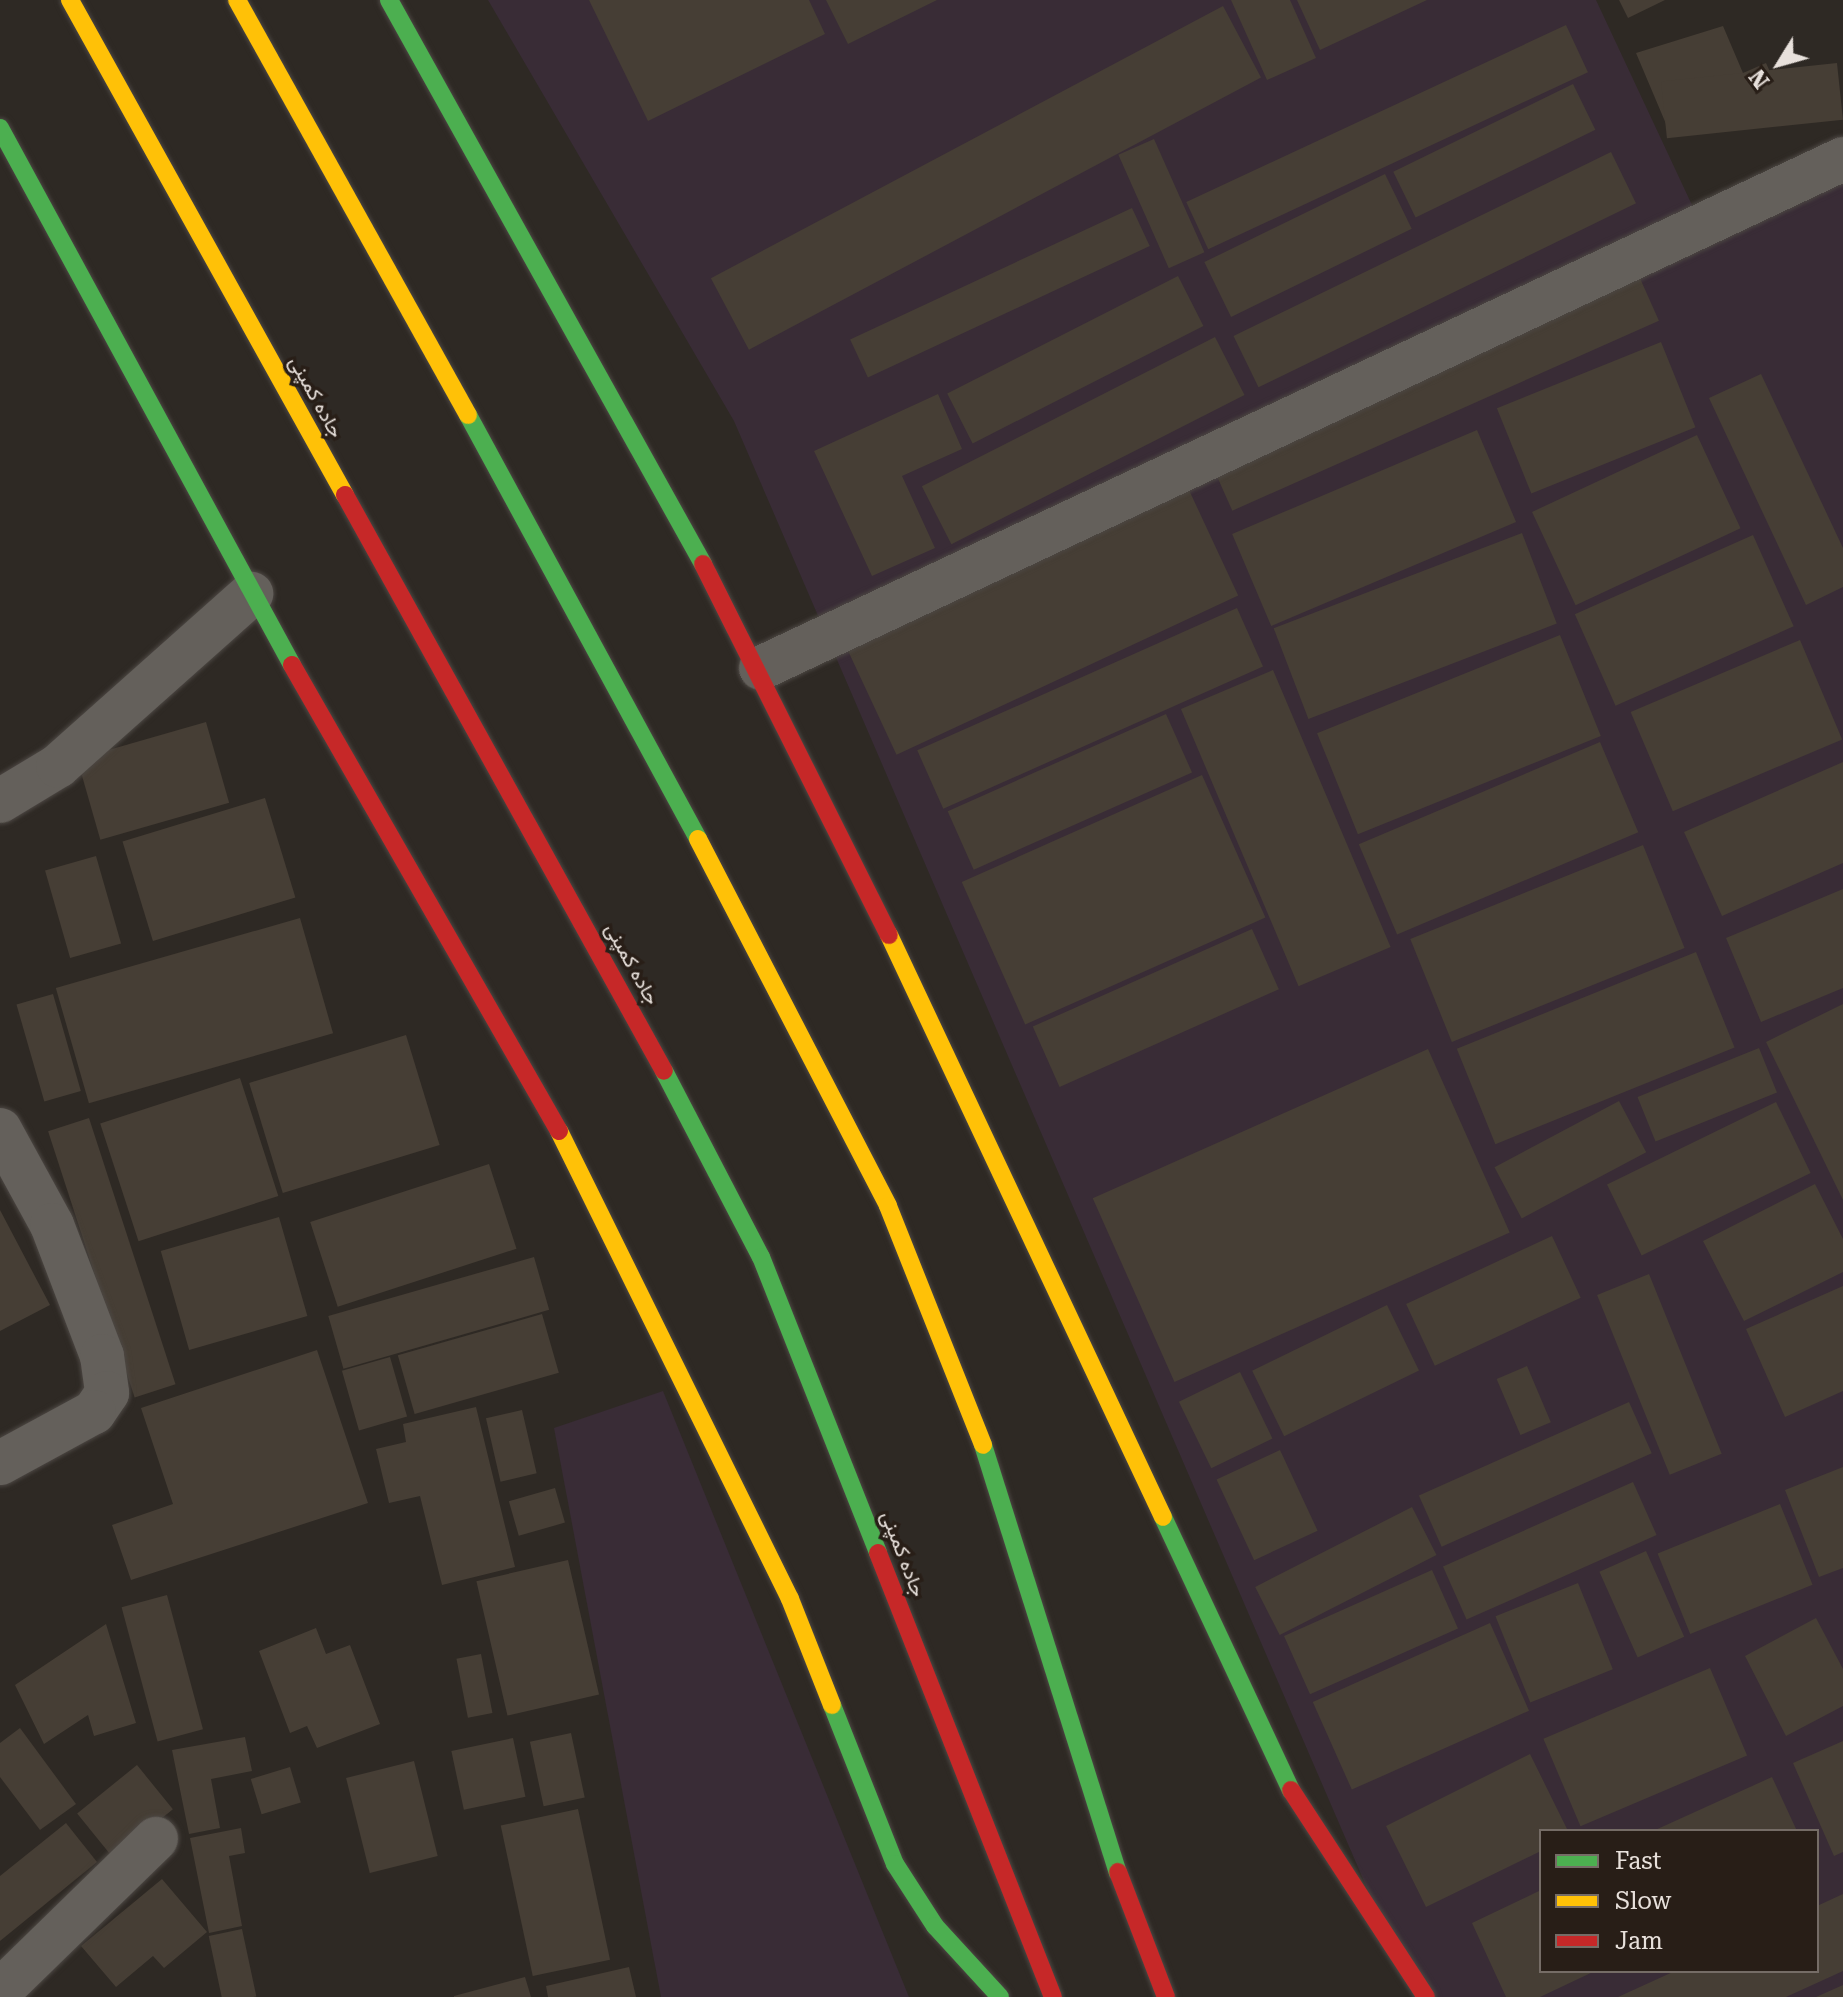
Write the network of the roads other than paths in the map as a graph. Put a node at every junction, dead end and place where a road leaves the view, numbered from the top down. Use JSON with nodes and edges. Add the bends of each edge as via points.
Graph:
{"nodes":[{"id":1,"x":70,"y":0,"type":"edge"},
{"id":2,"x":237,"y":0,"type":"edge"},
{"id":3,"x":389,"y":0,"type":"edge"},
{"id":4,"x":0,"y":128,"type":"edge"},
{"id":5,"x":1843,"y":159,"type":"edge"},
{"id":6,"x":251,"y":594,"type":"junction"},
{"id":7,"x":761,"y":668,"type":"junction"},
{"id":8,"x":0,"y":801,"type":"edge"},
{"id":9,"x":0,"y":1130,"type":"edge"},
{"id":10,"x":0,"y":1463,"type":"edge"},
{"id":11,"x":156,"y":1839,"type":"dead end"},
{"id":12,"x":0,"y":1991,"type":"edge"},
{"id":13,"x":1000,"y":1997,"type":"edge"},
{"id":14,"x":1053,"y":1997,"type":"edge"},
{"id":15,"x":1166,"y":1997,"type":"edge"},
{"id":16,"x":1426,"y":1997,"type":"edge"}],
"edges":[{"from":1,"to":14,"type":"main road","name":"جاده کمپنی","via":[[628,1002],[761,1257]]},
{"from":2,"to":15,"type":"main road","via":[[636,718],[888,1206],[985,1449],[1122,1886]]},
{"from":3,"to":7,"type":"main road"},
{"from":4,"to":6,"type":"main road"},
{"from":5,"to":7,"type":"street"},
{"from":6,"to":8,"type":"street","via":[[58,766]]},
{"from":6,"to":13,"type":"main road","via":[[550,1113],[790,1599],[895,1864],[935,1926]]},
{"from":7,"to":16,"type":"main road","via":[[1081,1334],[1254,1721],[1316,1835]]},
{"from":9,"to":10,"type":"street","via":[[52,1225],[102,1356],[107,1393],[94,1412]]},
{"from":11,"to":12,"type":"street"}]}
